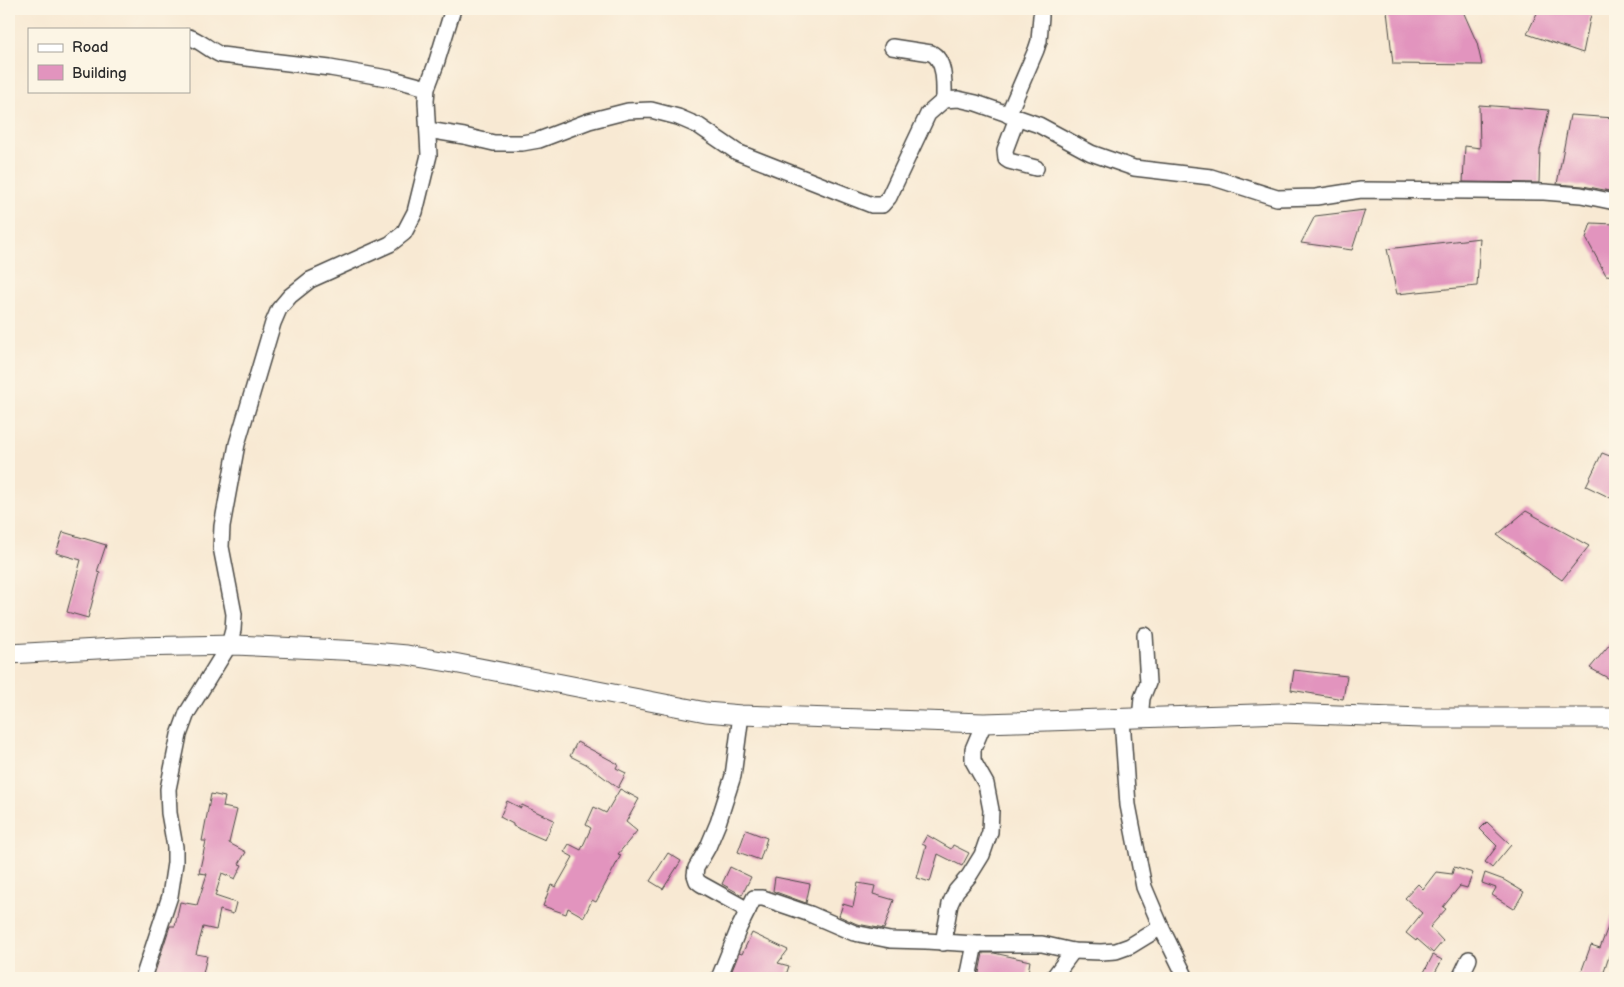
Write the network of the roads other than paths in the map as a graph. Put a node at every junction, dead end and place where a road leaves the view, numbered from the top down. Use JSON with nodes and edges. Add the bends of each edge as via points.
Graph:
{"nodes":[{"id":1,"x":453,"y":9,"type":"edge"},
{"id":2,"x":1041,"y":16,"type":"dead end"},
{"id":3,"x":190,"y":36,"type":"edge"},
{"id":4,"x":892,"y":47,"type":"dead end"},
{"id":5,"x":427,"y":88,"type":"junction"},
{"id":6,"x":944,"y":100,"type":"junction"},
{"id":7,"x":1013,"y":116,"type":"junction"},
{"id":8,"x":428,"y":130,"type":"junction"},
{"id":9,"x":1036,"y":168,"type":"dead end"},
{"id":10,"x":1615,"y":202,"type":"edge"},
{"id":11,"x":1145,"y":635,"type":"dead end"},
{"id":12,"x":229,"y":645,"type":"junction"},
{"id":13,"x":9,"y":654,"type":"edge"},
{"id":14,"x":741,"y":715,"type":"junction"},
{"id":15,"x":1615,"y":718,"type":"edge"},
{"id":16,"x":1131,"y":719,"type":"junction"},
{"id":17,"x":984,"y":723,"type":"junction"},
{"id":18,"x":748,"y":910,"type":"junction"},
{"id":19,"x":1160,"y":927,"type":"junction"},
{"id":20,"x":943,"y":943,"type":"junction"},
{"id":21,"x":975,"y":944,"type":"junction"},
{"id":22,"x":1073,"y":951,"type":"junction"},
{"id":23,"x":1469,"y":959,"type":"dead end"},
{"id":24,"x":143,"y":978,"type":"edge"},
{"id":25,"x":719,"y":978,"type":"edge"},
{"id":26,"x":968,"y":978,"type":"edge"},
{"id":27,"x":1053,"y":978,"type":"edge"},
{"id":28,"x":1186,"y":978,"type":"edge"},
{"id":29,"x":1460,"y":978,"type":"edge"}],
"edges":[{"from":1,"to":5,"type":"street"},
{"from":2,"to":7,"type":"street","via":[[1039,41]]},
{"from":3,"to":5,"type":"street","via":[[221,55],[330,68]]},
{"from":4,"to":6,"type":"street","via":[[936,56],[944,78]]},
{"from":5,"to":8,"type":"street"},
{"from":6,"to":7,"type":"street","via":[[958,98]]},
{"from":6,"to":8,"type":"street","via":[[928,114],[889,197],[882,205],[872,205],[737,152],[698,126],[651,110],[628,111],[522,143],[494,142]]},
{"from":7,"to":9,"type":"street","via":[[1005,155],[1009,161]]},
{"from":7,"to":10,"type":"street","via":[[1134,168],[1211,177],[1276,198],[1316,197],[1361,190],[1460,191],[1544,192]]},
{"from":8,"to":12,"type":"street","via":[[429,155],[415,212],[404,233],[390,244],[310,280],[290,296],[273,323],[237,444],[222,526],[221,548],[234,614],[234,630]]},
{"from":11,"to":16,"type":"street","via":[[1148,683]]},
{"from":12,"to":13,"type":"street"},
{"from":12,"to":14,"type":"street","via":[[407,655],[706,712]]},
{"from":12,"to":24,"type":"street","via":[[187,713],[179,735],[168,789],[175,863],[170,896]]},
{"from":14,"to":17,"type":"street"},
{"from":14,"to":18,"type":"street","via":[[733,776],[718,823],[695,875],[701,884]]},
{"from":15,"to":16,"type":"street","via":[[1422,718],[1282,713]]},
{"from":16,"to":17,"type":"street"},
{"from":16,"to":19,"type":"street","via":[[1128,806],[1144,887]]},
{"from":17,"to":20,"type":"street","via":[[973,749],[974,761],[986,784],[992,810],[990,832],[982,856],[950,904]]},
{"from":18,"to":20,"type":"street","via":[[754,898],[763,898],[854,933],[890,940]]},
{"from":18,"to":25,"type":"street"},
{"from":19,"to":22,"type":"street","via":[[1116,951]]},
{"from":19,"to":28,"type":"street"},
{"from":20,"to":21,"type":"street"},
{"from":21,"to":22,"type":"street","via":[[1042,944]]},
{"from":21,"to":26,"type":"street"},
{"from":22,"to":27,"type":"street"},
{"from":23,"to":29,"type":"street"}]}
